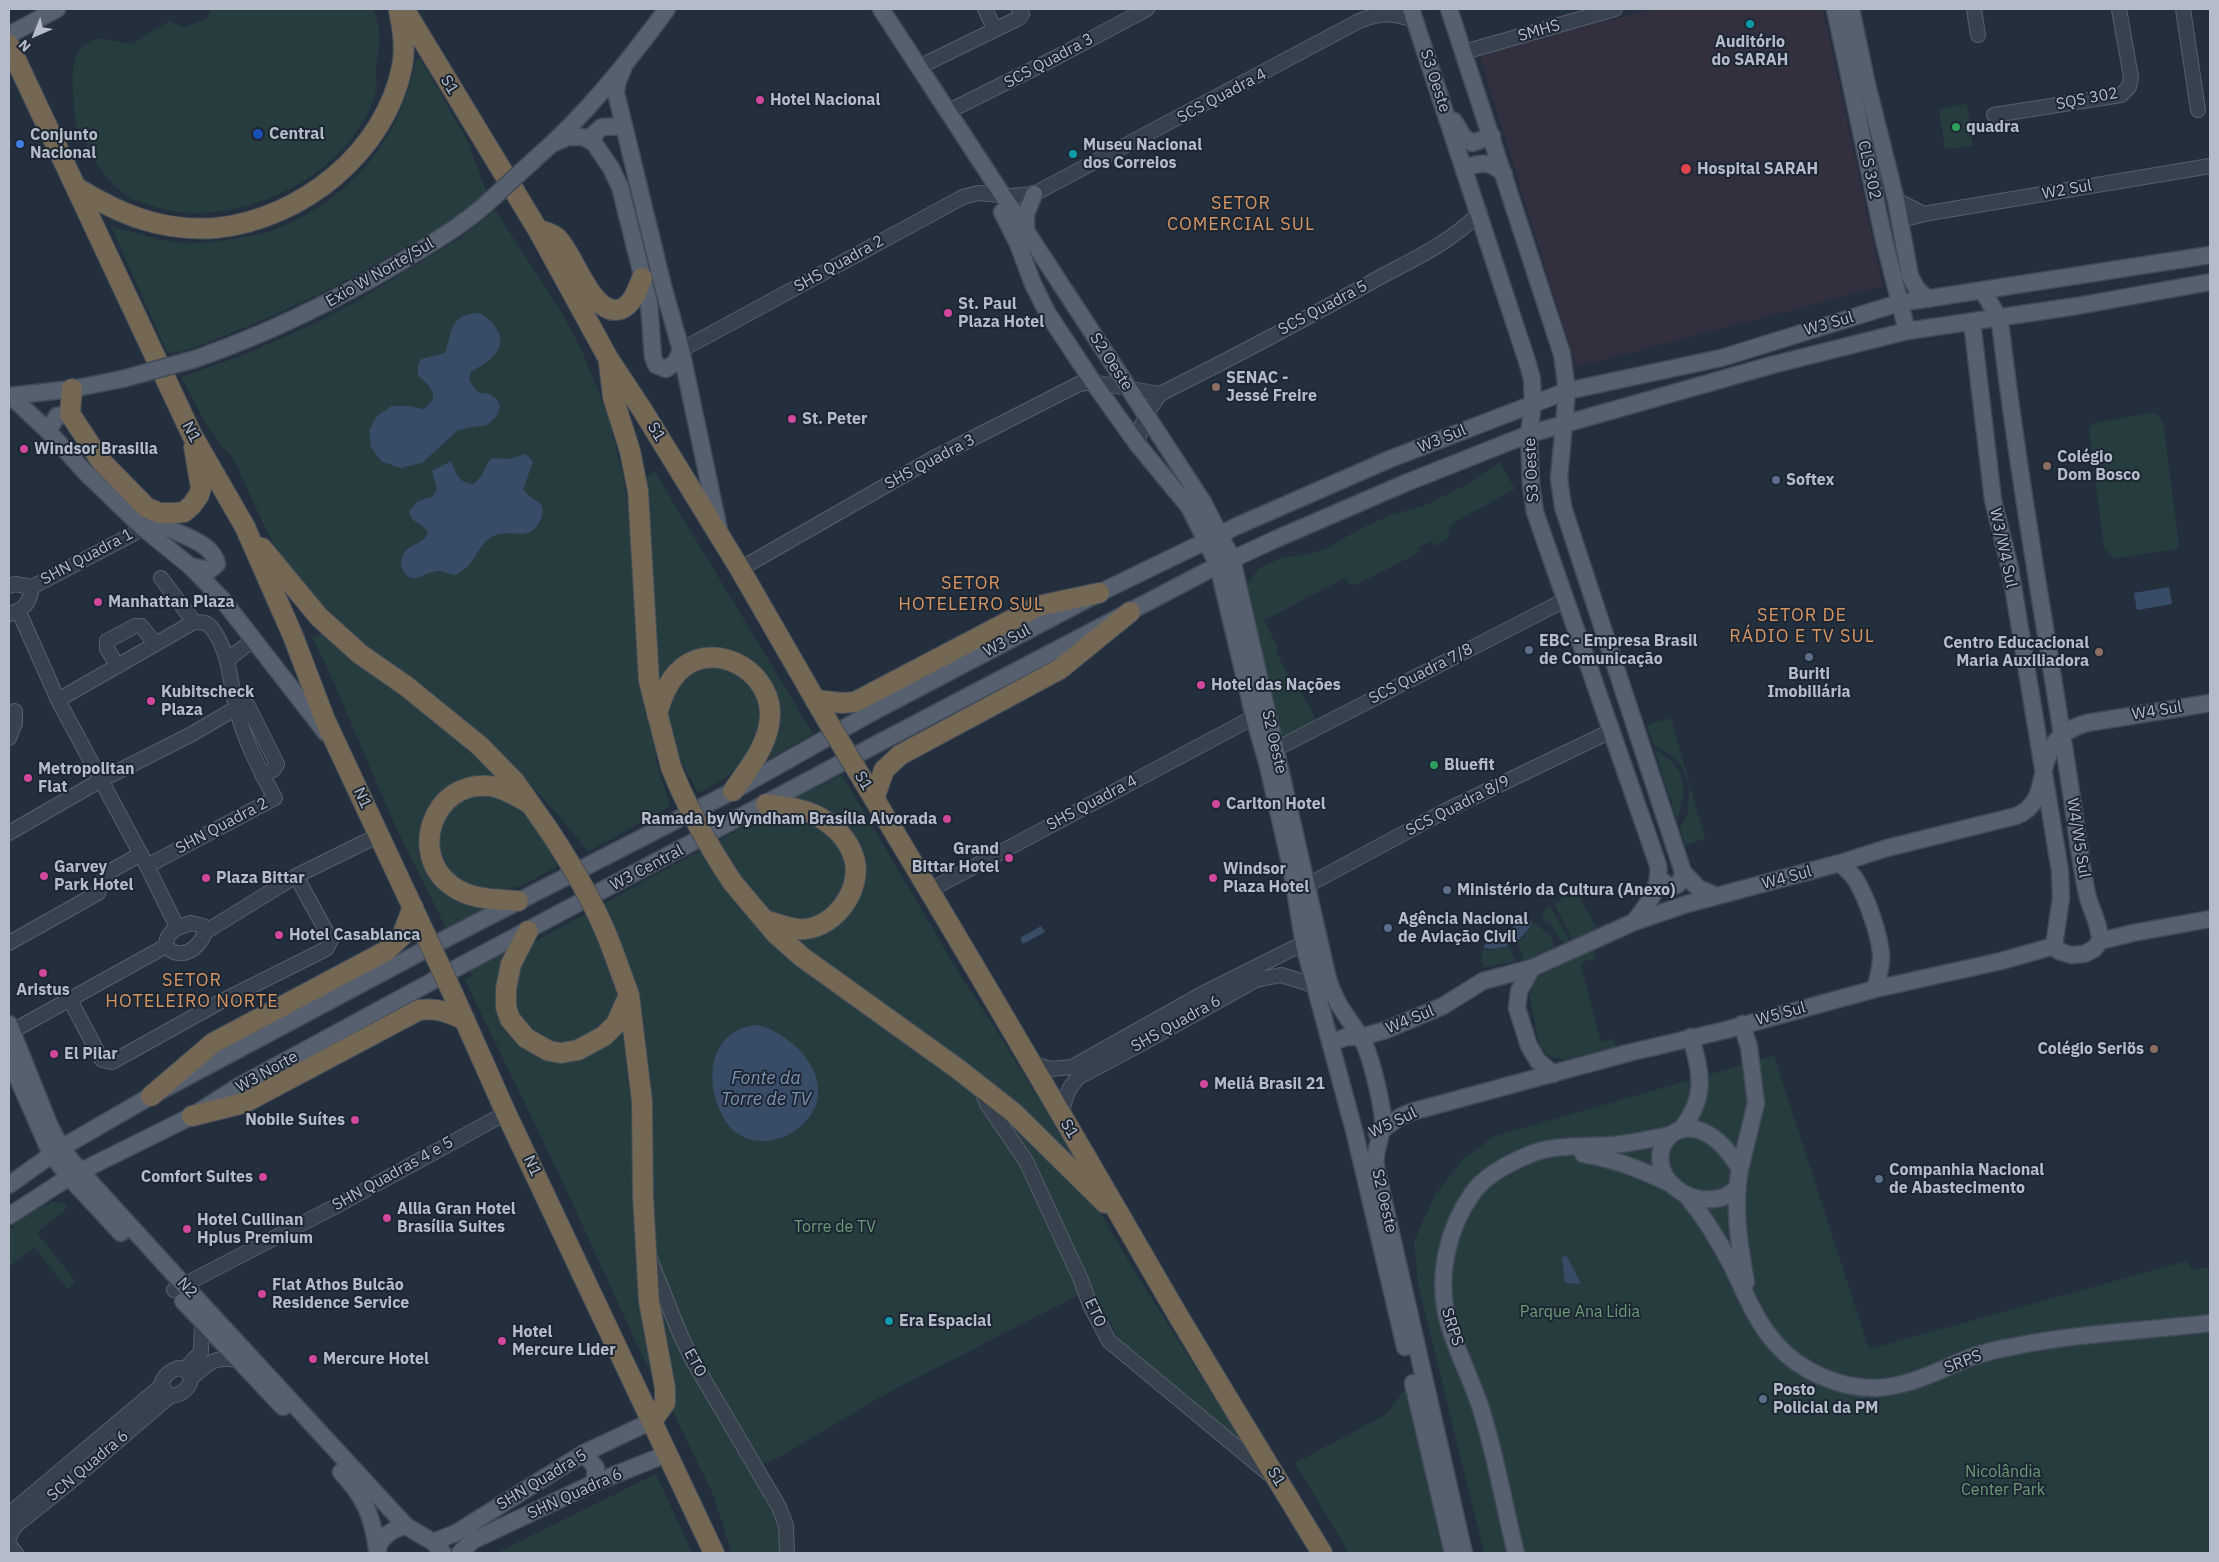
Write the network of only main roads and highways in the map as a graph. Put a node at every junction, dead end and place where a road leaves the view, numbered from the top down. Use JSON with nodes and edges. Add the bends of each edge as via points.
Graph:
{"nodes":[{"id":1,"x":57,"y":9,"type":"edge"},
{"id":2,"x":399,"y":9,"type":"edge"},
{"id":3,"x":404,"y":9,"type":"edge"},
{"id":4,"x":667,"y":9,"type":"edge"},
{"id":5,"x":870,"y":9,"type":"edge"},
{"id":6,"x":881,"y":9,"type":"edge"},
{"id":7,"x":1449,"y":9,"type":"edge"},
{"id":8,"x":1835,"y":9,"type":"edge"},
{"id":9,"x":1851,"y":9,"type":"edge"},
{"id":10,"x":1413,"y":15,"type":"edge"},
{"id":11,"x":9,"y":35,"type":"edge"},
{"id":12,"x":9,"y":45,"type":"edge"},
{"id":13,"x":623,"y":69,"type":"junction"},
{"id":14,"x":1444,"y":110,"type":"junction"},
{"id":15,"x":624,"y":126,"type":"junction"},
{"id":16,"x":1492,"y":136,"type":"junction"},
{"id":17,"x":594,"y":143,"type":"junction"},
{"id":18,"x":552,"y":144,"type":"junction"},
{"id":19,"x":1465,"y":168,"type":"junction"},
{"id":20,"x":1504,"y":174,"type":"junction"},
{"id":21,"x":76,"y":188,"type":"junction"},
{"id":22,"x":996,"y":194,"type":"junction"},
{"id":23,"x":1034,"y":194,"type":"road end"},
{"id":24,"x":1900,"y":220,"type":"junction"},
{"id":25,"x":538,"y":230,"type":"junction"},
{"id":26,"x":1026,"y":230,"type":"junction"},
{"id":27,"x":1884,"y":240,"type":"junction"},
{"id":28,"x":2210,"y":256,"type":"edge"},
{"id":29,"x":2132,"y":268,"type":"junction"},
{"id":30,"x":642,"y":278,"type":"junction"},
{"id":31,"x":2210,"y":282,"type":"edge"},
{"id":32,"x":1982,"y":290,"type":"junction"},
{"id":33,"x":2139,"y":294,"type":"junction"},
{"id":34,"x":1928,"y":298,"type":"junction"},
{"id":35,"x":1899,"y":303,"type":"junction"},
{"id":36,"x":1999,"y":318,"type":"junction"},
{"id":37,"x":1972,"y":322,"type":"junction"},
{"id":38,"x":1907,"y":331,"type":"junction"},
{"id":39,"x":1802,"y":332,"type":"junction"},
{"id":40,"x":681,"y":350,"type":"junction"},
{"id":41,"x":608,"y":358,"type":"junction"},
{"id":42,"x":1772,"y":365,"type":"junction"},
{"id":43,"x":72,"y":389,"type":"junction"},
{"id":44,"x":1567,"y":391,"type":"junction"},
{"id":45,"x":10,"y":396,"type":"edge"},
{"id":46,"x":1533,"y":403,"type":"junction"},
{"id":47,"x":70,"y":414,"type":"junction"},
{"id":48,"x":2011,"y":418,"type":"junction"},
{"id":49,"x":1984,"y":421,"type":"junction"},
{"id":50,"x":1563,"y":425,"type":"junction"},
{"id":51,"x":48,"y":432,"type":"junction"},
{"id":52,"x":1530,"y":434,"type":"junction"},
{"id":53,"x":192,"y":435,"type":"junction"},
{"id":54,"x":1986,"y":442,"type":"junction"},
{"id":55,"x":2015,"y":445,"type":"junction"},
{"id":56,"x":1331,"y":485,"type":"junction"},
{"id":57,"x":1339,"y":512,"type":"junction"},
{"id":58,"x":144,"y":518,"type":"junction"},
{"id":59,"x":245,"y":527,"type":"junction"},
{"id":60,"x":1214,"y":537,"type":"junction"},
{"id":61,"x":721,"y":540,"type":"junction"},
{"id":62,"x":2031,"y":544,"type":"junction"},
{"id":63,"x":2004,"y":547,"type":"junction"},
{"id":64,"x":1225,"y":562,"type":"junction"},
{"id":65,"x":2034,"y":562,"type":"junction"},
{"id":66,"x":190,"y":566,"type":"junction"},
{"id":67,"x":2010,"y":568,"type":"junction"},
{"id":68,"x":1099,"y":593,"type":"junction"},
{"id":69,"x":1130,"y":612,"type":"junction"},
{"id":70,"x":815,"y":700,"type":"junction"},
{"id":71,"x":2058,"y":703,"type":"junction"},
{"id":72,"x":2210,"y":703,"type":"edge"},
{"id":73,"x":2033,"y":710,"type":"junction"},
{"id":74,"x":656,"y":714,"type":"junction"},
{"id":75,"x":2062,"y":733,"type":"junction"},
{"id":76,"x":339,"y":749,"type":"junction"},
{"id":77,"x":2043,"y":772,"type":"junction"},
{"id":78,"x":733,"y":791,"type":"junction"},
{"id":79,"x":874,"y":799,"type":"junction"},
{"id":80,"x":529,"y":803,"type":"junction"},
{"id":81,"x":766,"y":804,"type":"junction"},
{"id":82,"x":1840,"y":863,"type":"junction"},
{"id":83,"x":2083,"y":868,"type":"junction"},
{"id":84,"x":2060,"y":871,"type":"junction"},
{"id":85,"x":1683,"y":872,"type":"junction"},
{"id":86,"x":1660,"y":879,"type":"junction"},
{"id":87,"x":1718,"y":896,"type":"junction"},
{"id":88,"x":518,"y":901,"type":"junction"},
{"id":89,"x":413,"y":908,"type":"junction"},
{"id":90,"x":763,"y":919,"type":"junction"},
{"id":91,"x":2210,"y":919,"type":"edge"},
{"id":92,"x":1634,"y":922,"type":"junction"},
{"id":93,"x":528,"y":931,"type":"junction"},
{"id":94,"x":2100,"y":941,"type":"junction"},
{"id":95,"x":1304,"y":944,"type":"junction"},
{"id":96,"x":2054,"y":946,"type":"junction"},
{"id":97,"x":1325,"y":968,"type":"junction"},
{"id":98,"x":1532,"y":968,"type":"junction"},
{"id":99,"x":1876,"y":989,"type":"junction"},
{"id":100,"x":629,"y":995,"type":"junction"},
{"id":101,"x":464,"y":1020,"type":"junction"},
{"id":102,"x":1742,"y":1024,"type":"junction"},
{"id":103,"x":10,"y":1029,"type":"edge"},
{"id":104,"x":1361,"y":1037,"type":"junction"},
{"id":105,"x":1691,"y":1037,"type":"junction"},
{"id":106,"x":1331,"y":1043,"type":"junction"},
{"id":107,"x":10,"y":1061,"type":"edge"},
{"id":108,"x":26,"y":1068,"type":"junction"},
{"id":109,"x":1553,"y":1074,"type":"junction"},
{"id":110,"x":150,"y":1096,"type":"junction"},
{"id":111,"x":192,"y":1116,"type":"junction"},
{"id":112,"x":1383,"y":1128,"type":"junction"},
{"id":113,"x":1675,"y":1131,"type":"junction"},
{"id":114,"x":1355,"y":1134,"type":"junction"},
{"id":115,"x":1554,"y":1149,"type":"junction"},
{"id":116,"x":56,"y":1151,"type":"junction"},
{"id":117,"x":1740,"y":1169,"type":"junction"},
{"id":118,"x":75,"y":1174,"type":"junction"},
{"id":119,"x":1671,"y":1184,"type":"junction"},
{"id":120,"x":9,"y":1185,"type":"edge"},
{"id":121,"x":1736,"y":1188,"type":"junction"},
{"id":122,"x":1687,"y":1196,"type":"junction"},
{"id":123,"x":9,"y":1216,"type":"edge"},
{"id":124,"x":1124,"y":1222,"type":"junction"},
{"id":125,"x":179,"y":1288,"type":"junction"},
{"id":126,"x":1750,"y":1304,"type":"junction"},
{"id":127,"x":2210,"y":1323,"type":"edge"},
{"id":128,"x":652,"y":1421,"type":"junction"},
{"id":129,"x":584,"y":1453,"type":"junction"},
{"id":130,"x":667,"y":1454,"type":"junction"},
{"id":131,"x":594,"y":1483,"type":"junction"},
{"id":132,"x":406,"y":1526,"type":"junction"},
{"id":133,"x":438,"y":1548,"type":"edge"},
{"id":134,"x":378,"y":1551,"type":"edge"},
{"id":135,"x":460,"y":1553,"type":"edge"},
{"id":136,"x":714,"y":1553,"type":"edge"},
{"id":137,"x":1322,"y":1553,"type":"edge"},
{"id":138,"x":1453,"y":1553,"type":"edge"},
{"id":139,"x":1464,"y":1553,"type":"edge"},
{"id":140,"x":1516,"y":1553,"type":"edge"}],
"edges":[{"from":1,"to":11,"type":"main road"},
{"from":2,"to":21,"type":"highway","via":[[404,35],[403,66],[393,98],[366,142],[341,171],[311,195],[252,220],[218,228],[200,228],[140,221]]},
{"from":3,"to":25,"type":"highway","name":"S1"},
{"from":4,"to":13,"type":"main road","name":"Exio W Norte/Sul"},
{"from":5,"to":22,"type":"main road","name":"S2 Oeste"},
{"from":6,"to":22,"type":"main road","name":"S2 Oeste","via":[[949,111]]},
{"from":7,"to":16,"type":"main road","name":"S3 Oeste"},
{"from":8,"to":27,"type":"main road","name":"CLS 302"},
{"from":9,"to":24,"type":"main road","name":"CLS 302"},
{"from":10,"to":14,"type":"main road","name":"S3 Oeste"},
{"from":12,"to":21,"type":"highway","name":"N1"},
{"from":13,"to":15,"type":"main road","via":[[616,93]]},
{"from":13,"to":18,"type":"main road","name":"Exio W Norte/Sul"},
{"from":14,"to":16,"type":"main road","via":[[1472,143]]},
{"from":14,"to":19,"type":"main road","name":"S3 Oeste"},
{"from":15,"to":17,"type":"main road","via":[[602,127],[594,134]]},
{"from":15,"to":40,"type":"main road"},
{"from":16,"to":20,"type":"main road","name":"S3 Oeste"},
{"from":17,"to":18,"type":"main road","via":[[583,137],[568,137]]},
{"from":17,"to":30,"type":"main road","via":[[620,188]]},
{"from":18,"to":43,"type":"main road","name":"Exio W Norte/Sul","bridge":true,"via":[[452,231],[309,314],[195,359]]},
{"from":19,"to":20,"type":"main road","via":[[1489,163]]},
{"from":19,"to":46,"type":"main road","name":"S3 Oeste","via":[[1527,361]]},
{"from":20,"to":44,"type":"main road","name":"S3 Oeste","via":[[1562,354]]},
{"from":21,"to":53,"type":"highway","name":"N1"},
{"from":22,"to":26,"type":"main road","name":"S2 Oeste"},
{"from":22,"to":60,"type":"main road","name":"S2 Oeste","via":[[1048,314],[1138,445]]},
{"from":23,"to":26,"type":"main road","via":[[1026,214]]},
{"from":24,"to":27,"type":"main road"},
{"from":24,"to":34,"type":"main road","name":"CLS 302","via":[[1910,276]]},
{"from":25,"to":30,"type":"highway","via":[[548,232],[560,242],[593,297],[604,307],[619,310],[626,306]]},
{"from":25,"to":41,"type":"highway","name":"S1"},
{"from":26,"to":60,"type":"main road","name":"S2 Oeste","via":[[1203,502]]},
{"from":27,"to":35,"type":"main road","name":"CLS 302"},
{"from":28,"to":29,"type":"main road","name":"W3 Sul"},
{"from":29,"to":32,"type":"main road","name":"W3 Sul"},
{"from":29,"to":33,"type":"main road","via":[[2128,283]]},
{"from":30,"to":40,"type":"main road","via":[[649,303],[656,365],[666,369],[676,362]]},
{"from":31,"to":33,"type":"main road","name":"W3 Sul"},
{"from":32,"to":34,"type":"main road","name":"W3 Sul"},
{"from":32,"to":36,"type":"main road","name":"W3/W4 Sul"},
{"from":33,"to":36,"type":"main road","name":"W3 Sul"},
{"from":34,"to":35,"type":"main road","name":"W3 Sul"},
{"from":35,"to":38,"type":"main road","name":"CLS 302"},
{"from":35,"to":39,"type":"main road","name":"W3 Sul"},
{"from":36,"to":37,"type":"main road","name":"W3 Sul"},
{"from":36,"to":48,"type":"main road","name":"W3/W4 Sul"},
{"from":37,"to":38,"type":"main road","name":"W3 Sul"},
{"from":37,"to":49,"type":"main road","name":"W3/W4 Sul"},
{"from":38,"to":42,"type":"main road","name":"W3 Sul"},
{"from":39,"to":42,"type":"main road","via":[[1771,350],[1768,358]]},
{"from":39,"to":44,"type":"main road","name":"W3 Sul","via":[[1721,358]]},
{"from":40,"to":61,"type":"main road"},
{"from":41,"to":61,"type":"highway","name":"S1","via":[[644,411]]},
{"from":41,"to":74,"type":"highway","via":[[612,397],[630,452],[638,491],[649,682]]},
{"from":42,"to":50,"type":"main road","name":"W3 Sul"},
{"from":43,"to":45,"type":"main road","name":"Exio W Norte/Sul"},
{"from":43,"to":47,"type":"highway"},
{"from":44,"to":46,"type":"main road","name":"W3 Sul"},
{"from":44,"to":50,"type":"main road","name":"S3 Oeste"},
{"from":45,"to":51,"type":"main road"},
{"from":46,"to":52,"type":"main road","name":"S3 Oeste"},
{"from":46,"to":56,"type":"main road","name":"W3 Sul"},
{"from":47,"to":51,"type":"main road","via":[[57,416]]},
{"from":47,"to":58,"type":"highway"},
{"from":48,"to":49,"type":"main road","via":[[2001,425]]},
{"from":48,"to":55,"type":"main road","name":"W3/W4 Sul"},
{"from":49,"to":54,"type":"main road","name":"W3/W4 Sul"},
{"from":50,"to":52,"type":"main road","name":"W3 Sul"},
{"from":50,"to":85,"type":"main road","name":"S3 Oeste","via":[[1560,478],[1563,507]]},
{"from":51,"to":58,"type":"main road","via":[[85,472]]},
{"from":52,"to":57,"type":"main road","name":"W3 Sul"},
{"from":52,"to":86,"type":"main road","name":"S3 Oeste","via":[[1530,484],[1535,512],[1658,865]]},
{"from":53,"to":58,"type":"highway","via":[[200,496],[184,512],[160,513]]},
{"from":53,"to":59,"type":"highway","name":"N1"},
{"from":54,"to":55,"type":"main road","via":[[1996,438]]},
{"from":54,"to":63,"type":"main road","name":"W3/W4 Sul","via":[[1993,500]]},
{"from":55,"to":62,"type":"main road","name":"W3/W4 Sul"},
{"from":56,"to":57,"type":"main road","via":[[1339,495]]},
{"from":56,"to":60,"type":"main road","name":"W3 Sul"},
{"from":57,"to":64,"type":"main road","name":"W3 Sul"},
{"from":58,"to":66,"type":"main road"},
{"from":58,"to":66,"type":"main road","via":[[207,548],[215,556],[217,564],[210,570]]},
{"from":59,"to":76,"type":"highway","name":"N1"},
{"from":59,"to":80,"type":"highway","via":[[319,617],[360,654],[406,686],[480,746],[515,782]]},
{"from":60,"to":64,"type":"main road","name":"S2 Oeste"},
{"from":60,"to":68,"type":"main road","name":"W3 Sul"},
{"from":61,"to":70,"type":"highway","name":"S1"},
{"from":62,"to":63,"type":"main road","via":[[2012,551]]},
{"from":62,"to":65,"type":"main road","name":"W3/W4 Sul"},
{"from":63,"to":67,"type":"main road","name":"W3/W4 Sul"},
{"from":64,"to":69,"type":"main road","name":"W3 Sul"},
{"from":64,"to":95,"type":"main road","name":"S2 Oeste","via":[[1254,717],[1292,872]]},
{"from":64,"to":97,"type":"main road","name":"S2 Oeste","via":[[1276,749]]},
{"from":65,"to":67,"type":"main road"},
{"from":65,"to":71,"type":"main road","name":"W3/W4 Sul"},
{"from":66,"to":76,"type":"main road","via":[[222,599]]},
{"from":67,"to":73,"type":"main road","name":"W3/W4 Sul"},
{"from":68,"to":70,"type":"highway","via":[[1038,606],[855,702]]},
{"from":68,"to":78,"type":"main road","name":"W3 Sul","via":[[870,713]]},
{"from":69,"to":79,"type":"highway","via":[[1060,669],[896,758],[884,770]]},
{"from":69,"to":81,"type":"main road","name":"W3 Sul"},
{"from":70,"to":79,"type":"highway","name":"S1","bridge":true},
{"from":71,"to":73,"type":"main road","via":[[2047,710]]},
{"from":71,"to":75,"type":"main road","name":"W3/W4 Sul"},
{"from":72,"to":75,"type":"main road","name":"W4 Sul","via":[[2087,723]]},
{"from":73,"to":77,"type":"main road","name":"W3/W4 Sul"},
{"from":74,"to":78,"type":"highway","via":[[663,694],[678,672],[697,661],[726,660],[743,666],[758,678],[767,695],[770,713],[767,730],[762,747]]},
{"from":74,"to":90,"type":"highway","bridge":true,"via":[[686,805],[733,883]]},
{"from":75,"to":77,"type":"main road","name":"W4 Sul","via":[[2048,754]]},
{"from":75,"to":83,"type":"main road","name":"W4/W5 Sul"},
{"from":76,"to":89,"type":"highway","name":"N1"},
{"from":77,"to":82,"type":"main road","name":"W4 Sul","via":[[2034,802],[2023,812]]},
{"from":77,"to":84,"type":"main road","name":"W4/W5 Sul"},
{"from":78,"to":88,"type":"main road","name":"W3 Central"},
{"from":79,"to":124,"type":"highway","name":"S1"},
{"from":80,"to":88,"type":"highway","via":[[489,786],[458,792],[440,808],[430,823],[428,837],[434,865],[452,887],[482,898]]},
{"from":80,"to":100,"type":"highway","bridge":true,"via":[[585,888],[604,926]]},
{"from":81,"to":90,"type":"highway","via":[[798,808],[823,818],[850,846],[855,873],[849,895],[829,920],[799,929]]},
{"from":81,"to":93,"type":"main road","name":"W3 Central"},
{"from":82,"to":87,"type":"main road","name":"W4 Sul"},
{"from":82,"to":99,"type":"main road","via":[[1855,878],[1877,935],[1881,964]]},
{"from":83,"to":84,"type":"main road","via":[[2072,875]]},
{"from":83,"to":94,"type":"main road","name":"W4/W5 Sul"},
{"from":84,"to":96,"type":"main road","name":"W4/W5 Sul","via":[[2061,898]]},
{"from":85,"to":86,"type":"main road","via":[[1677,885],[1671,887]]},
{"from":85,"to":87,"type":"main road","name":"S3 Oeste","via":[[1698,888]]},
{"from":86,"to":92,"type":"main road","via":[[1651,900]]},
{"from":87,"to":92,"type":"main road","name":"W4 Sul"},
{"from":88,"to":110,"type":"main road","name":"W3 Norte"},
{"from":89,"to":101,"type":"highway","name":"N1","bridge":true},
{"from":89,"to":110,"type":"highway","via":[[402,936],[386,951],[213,1043]]},
{"from":90,"to":124,"type":"highway","via":[[802,958],[958,1069],[1024,1122]]},
{"from":91,"to":94,"type":"main road"},
{"from":92,"to":98,"type":"main road","name":"W4 Sul"},
{"from":93,"to":100,"type":"highway","via":[[510,964],[506,989],[510,1019],[526,1038],[548,1051],[578,1050],[604,1036],[616,1024]]},
{"from":93,"to":111,"type":"main road","name":"W3 Norte","via":[[239,1086]]},
{"from":94,"to":96,"type":"main road","via":[[2084,954],[2071,955]]},
{"from":95,"to":97,"type":"main road","via":[[1314,948]]},
{"from":95,"to":106,"type":"main road","name":"S2 Oeste"},
{"from":96,"to":99,"type":"main road","name":"W5 Sul"},
{"from":97,"to":104,"type":"main road","name":"S2 Oeste","via":[[1334,997]]},
{"from":98,"to":104,"type":"main road","name":"W4 Sul","via":[[1483,981],[1443,1006]]},
{"from":98,"to":109,"type":"main road","via":[[1519,991],[1517,1008],[1529,1046],[1538,1061]]},
{"from":99,"to":102,"type":"main road","name":"W5 Sul"},
{"from":100,"to":128,"type":"highway","via":[[642,1100],[649,1301],[665,1403]]},
{"from":101,"to":111,"type":"highway","via":[[444,1010],[419,1010],[244,1103]]},
{"from":101,"to":128,"type":"highway","name":"N1"},
{"from":102,"to":105,"type":"main road","name":"W5 Sul"},
{"from":102,"to":117,"type":"main road","via":[[1749,1047],[1756,1103]]},
{"from":103,"to":108,"type":"main road","name":"N2"},
{"from":104,"to":106,"type":"main road","name":"W4 Sul","via":[[1346,1036]]},
{"from":104,"to":112,"type":"main road","name":"S2 Oeste","via":[[1368,1054]]},
{"from":105,"to":109,"type":"main road","name":"W5 Sul"},
{"from":105,"to":113,"type":"main road","via":[[1701,1083],[1700,1094],[1696,1107]]},
{"from":106,"to":114,"type":"main road","name":"S2 Oeste"},
{"from":107,"to":108,"type":"main road"},
{"from":107,"to":116,"type":"main road","name":"N2"},
{"from":108,"to":116,"type":"main road","name":"N2"},
{"from":109,"to":112,"type":"main road","name":"W5 Sul","via":[[1412,1112]]},
{"from":110,"to":116,"type":"main road","name":"W3 Norte"},
{"from":111,"to":118,"type":"main road","name":"W3 Norte"},
{"from":112,"to":114,"type":"main road","name":"W5 Sul","via":[[1372,1136]]},
{"from":112,"to":139,"type":"main road","name":"S2 Oeste","via":[[1376,1150],[1376,1167]]},
{"from":113,"to":115,"type":"main road","name":"SRPS","via":[[1632,1143]]},
{"from":113,"to":117,"type":"main road","via":[[1700,1130],[1713,1137]]},
{"from":113,"to":119,"type":"main road","via":[[1661,1150],[1660,1157],[1664,1174]]},
{"from":114,"to":138,"type":"main road","name":"S2 Oeste"},
{"from":115,"to":119,"type":"main road","name":"SRPS","via":[[1630,1165]]},
{"from":115,"to":140,"type":"main road","name":"SRPS","via":[[1532,1153],[1513,1162],[1472,1193],[1453,1232],[1443,1272],[1447,1316],[1481,1409]]},
{"from":116,"to":118,"type":"main road","name":"N2"},
{"from":116,"to":120,"type":"main road","name":"W3 Norte"},
{"from":117,"to":121,"type":"main road"},
{"from":118,"to":123,"type":"main road","name":"W3 Norte"},
{"from":118,"to":125,"type":"main road","name":"N2"},
{"from":119,"to":122,"type":"main road"},
{"from":121,"to":122,"type":"main road","via":[[1731,1194],[1717,1199]]},
{"from":121,"to":126,"type":"main road","name":"SRPS","via":[[1738,1235]]},
{"from":122,"to":126,"type":"main road","name":"SRPS","via":[[1707,1222]]},
{"from":124,"to":137,"type":"highway","name":"S1"},
{"from":125,"to":132,"type":"main road","name":"N2"},
{"from":125,"to":134,"type":"main road","name":"N2","via":[[202,1321],[355,1487],[373,1522]]},
{"from":126,"to":127,"type":"main road","name":"SRPS","via":[[1777,1346],[1803,1366],[1840,1383],[1874,1388],[1921,1380],[1972,1357],[2011,1347],[2064,1338]]},
{"from":128,"to":129,"type":"main road","name":"SHN Quadra 5"},
{"from":128,"to":130,"type":"highway","name":"N1"},
{"from":129,"to":131,"type":"main road","via":[[596,1468]]},
{"from":129,"to":133,"type":"main road","name":"SHN Quadra 5","via":[[456,1533]]},
{"from":130,"to":131,"type":"main road","name":"SHN Quadra 6"},
{"from":130,"to":136,"type":"highway","name":"N1"},
{"from":131,"to":135,"type":"main road","name":"SHN Quadra 6","via":[[472,1541]]},
{"from":132,"to":133,"type":"main road","name":"N2"},
{"from":132,"to":134,"type":"main road","via":[[392,1530]]}]}
